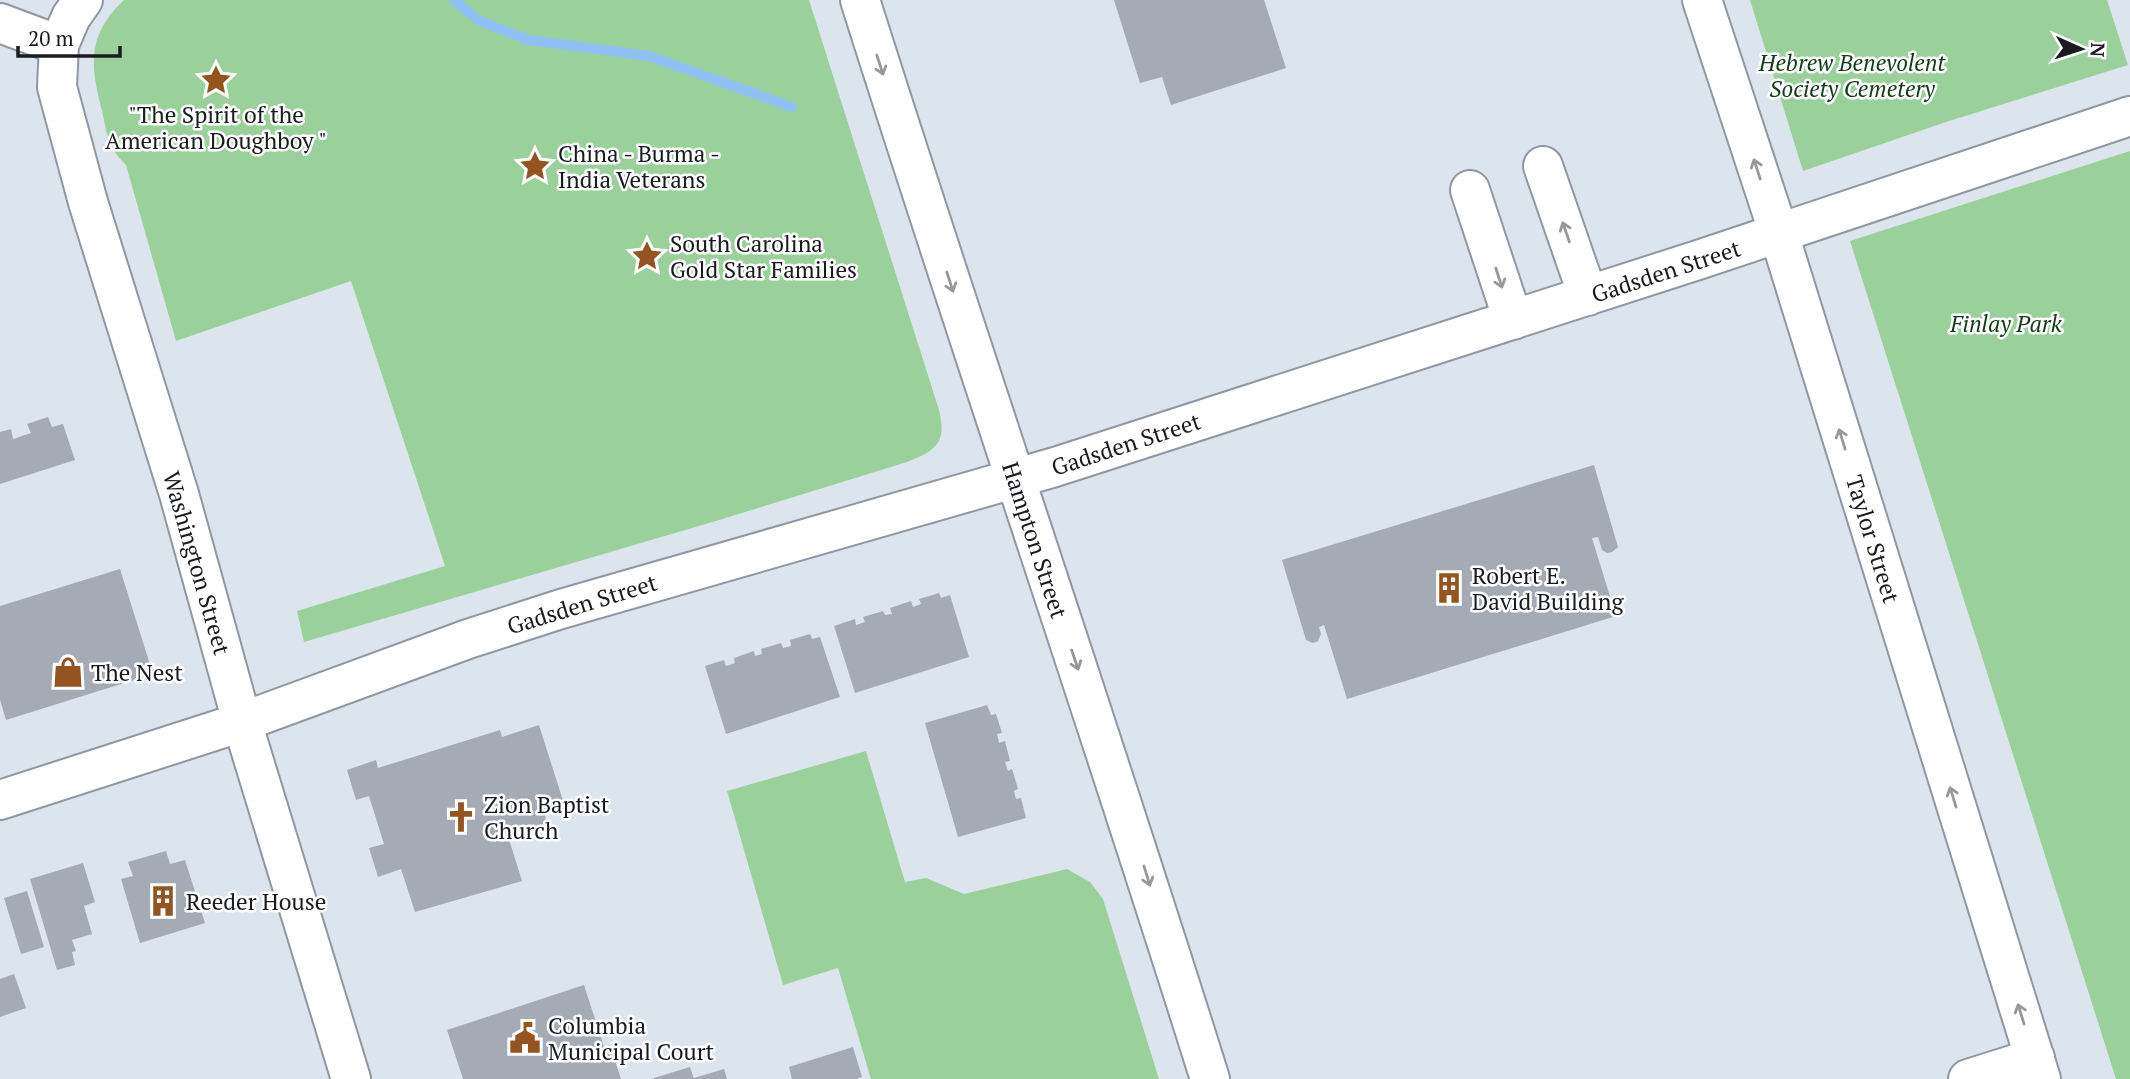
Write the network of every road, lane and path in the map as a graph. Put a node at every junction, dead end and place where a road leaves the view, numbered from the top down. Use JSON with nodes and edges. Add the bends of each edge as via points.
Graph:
{"nodes":[{"id":1,"x":83,"y":0,"type":"edge"},
{"id":2,"x":860,"y":0,"type":"edge"},
{"id":3,"x":1702,"y":0,"type":"edge"},
{"id":4,"x":0,"y":23,"type":"edge"},
{"id":5,"x":59,"y":45,"type":"junction"},
{"id":6,"x":2130,"y":116,"type":"edge"},
{"id":7,"x":1543,"y":166,"type":"dead end"},
{"id":8,"x":1470,"y":190,"type":"dead end"},
{"id":9,"x":1779,"y":234,"type":"junction"},
{"id":10,"x":1588,"y":296,"type":"junction"},
{"id":11,"x":1513,"y":320,"type":"junction"},
{"id":12,"x":1014,"y":480,"type":"junction"},
{"id":13,"x":242,"y":722,"type":"junction"},
{"id":14,"x":0,"y":800,"type":"edge"},
{"id":15,"x":2038,"y":1068,"type":"edge"},
{"id":16,"x":351,"y":1079,"type":"edge"},
{"id":17,"x":1210,"y":1079,"type":"edge"},
{"id":18,"x":1968,"y":1079,"type":"edge"}],
"edges":[{"from":1,"to":5,"type":"street"},
{"from":2,"to":12,"type":"street","name":"Hampton Street","one_way":true},
{"from":9,"to":3,"type":"street","name":"Taylor Street","one_way":true},
{"from":4,"to":5,"type":"street"},
{"from":5,"to":13,"type":"street","name":"Washington Street","via":[[57,87],[88,202],[179,494]]},
{"from":6,"to":9,"type":"street","name":"Gadsden Street"},
{"from":10,"to":7,"type":"street","one_way":true},
{"from":8,"to":11,"type":"street","one_way":true},
{"from":9,"to":10,"type":"street","name":"Gadsden Street"},
{"from":15,"to":9,"type":"street","name":"Taylor Street","one_way":true},
{"from":10,"to":11,"type":"street","name":"Gadsden Street"},
{"from":11,"to":12,"type":"street","name":"Gadsden Street"},
{"from":12,"to":13,"type":"street","name":"Gadsden Street","via":[[561,609]]},
{"from":12,"to":17,"type":"street","name":"Hampton Street","one_way":true},
{"from":13,"to":14,"type":"street","name":"Gadsden Street"},
{"from":13,"to":16,"type":"street","name":"Washington Street"},
{"from":15,"to":18,"type":"street"}]}
